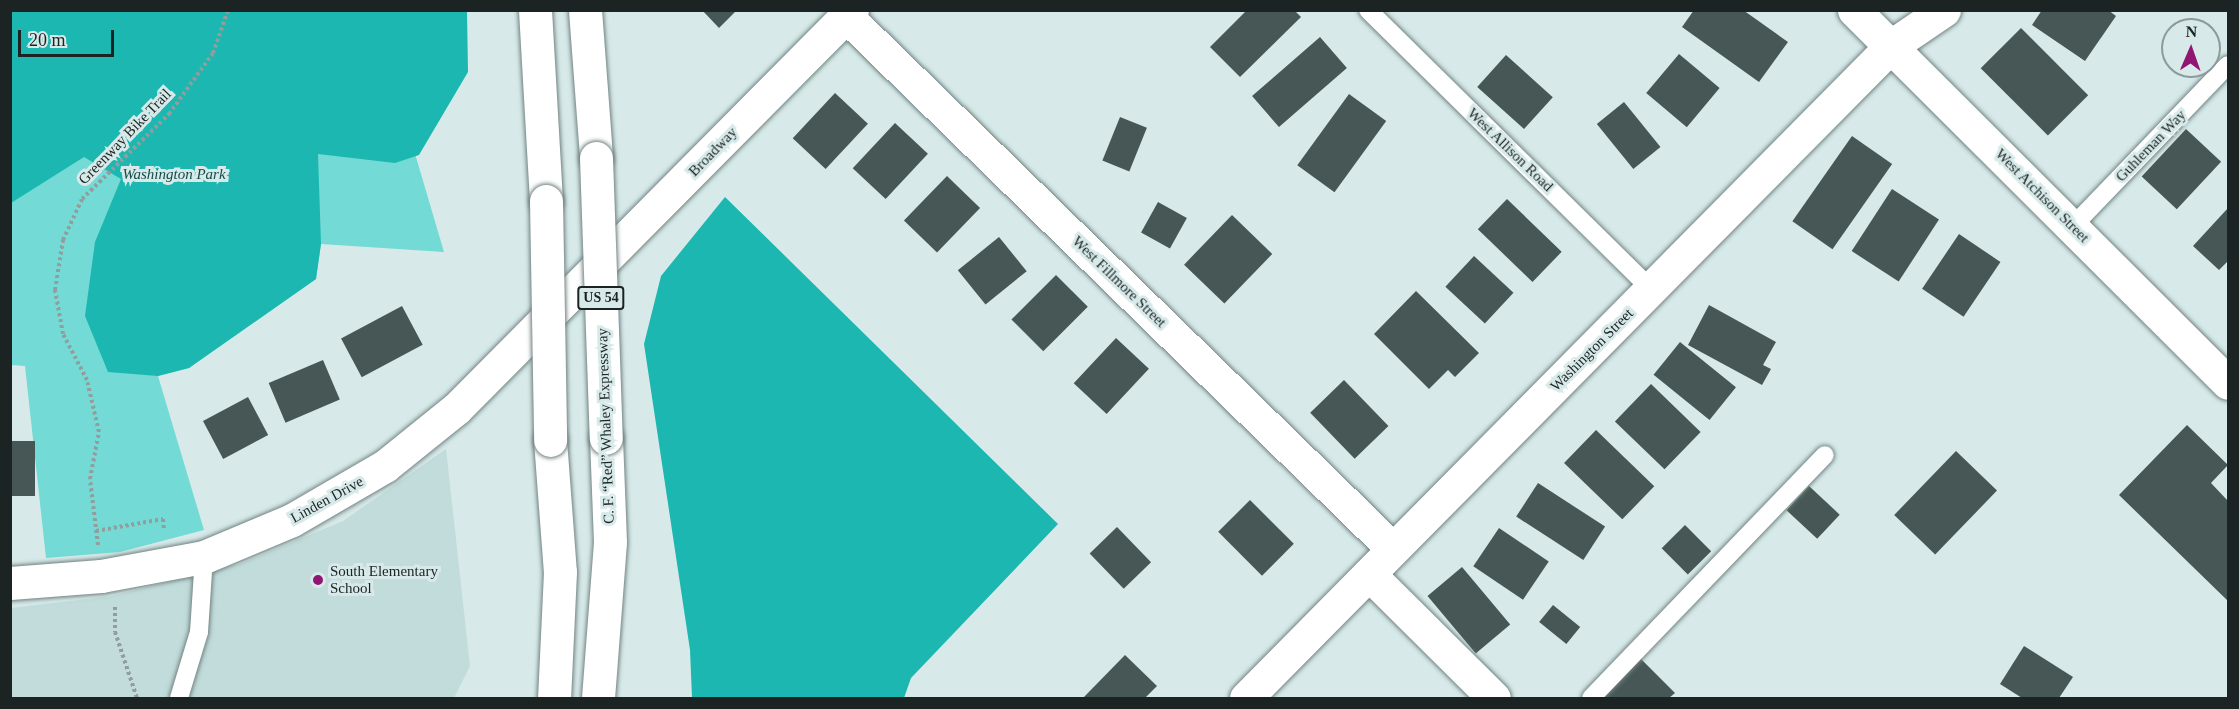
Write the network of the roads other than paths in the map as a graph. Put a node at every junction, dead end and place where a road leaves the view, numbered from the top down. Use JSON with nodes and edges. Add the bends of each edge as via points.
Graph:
{"nodes":[{"id":1,"x":535,"y":10,"type":"edge"},
{"id":2,"x":585,"y":10,"type":"edge"},
{"id":3,"x":1368,"y":10,"type":"edge"},
{"id":4,"x":1854,"y":10,"type":"edge"},
{"id":5,"x":1944,"y":10,"type":"edge"},
{"id":6,"x":849,"y":13,"type":"edge"},
{"id":7,"x":1892,"y":46,"type":"junction"},
{"id":8,"x":2229,"y":65,"type":"edge"},
{"id":9,"x":2073,"y":226,"type":"junction"},
{"id":10,"x":579,"y":288,"type":"joint"},
{"id":11,"x":1652,"y":290,"type":"junction"},
{"id":12,"x":2229,"y":383,"type":"edge"},
{"id":13,"x":1825,"y":455,"type":"dead end"},
{"id":14,"x":1392,"y":548,"type":"junction"},
{"id":15,"x":204,"y":557,"type":"junction"},
{"id":16,"x":1370,"y":574,"type":"junction"},
{"id":17,"x":10,"y":583,"type":"edge"},
{"id":18,"x":179,"y":699,"type":"edge"},
{"id":19,"x":554,"y":699,"type":"edge"},
{"id":20,"x":598,"y":699,"type":"edge"},
{"id":21,"x":1246,"y":699,"type":"edge"},
{"id":22,"x":1494,"y":699,"type":"edge"},
{"id":23,"x":1591,"y":699,"type":"edge"}],
"edges":[{"from":1,"to":19,"type":"main road","bridge":true,"via":[[546,201],[550,440],[560,572]]},
{"from":2,"to":20,"type":"main road","name":"C. F. “Red” Whaley Expressway","number":"US 54","bridge":true,"via":[[596,158],[610,542]]},
{"from":3,"to":11,"type":"lane","name":"West Allison Road"},
{"from":4,"to":7,"type":"main road","name":"West Atchison Street"},
{"from":5,"to":7,"type":"main road","name":"Washington Street"},
{"from":6,"to":10,"type":"main road","name":"Broadway"},
{"from":6,"to":14,"type":"main road","name":"West Fillmore Street"},
{"from":7,"to":9,"type":"main road","name":"West Atchison Street"},
{"from":7,"to":11,"type":"main road","name":"Washington Street"},
{"from":8,"to":9,"type":"lane","name":"Guhleman Way"},
{"from":9,"to":12,"type":"main road","name":"West Atchison Street"},
{"from":10,"to":15,"type":"main road","name":"Linden Drive","via":[[456,409],[385,466],[292,520]]},
{"from":11,"to":14,"type":"main road","name":"Washington Street"},
{"from":13,"to":23,"type":"lane"},
{"from":14,"to":16,"type":"main road","name":"Washington Street"},
{"from":15,"to":17,"type":"main road","name":"Linden Drive","via":[[101,576]]},
{"from":15,"to":18,"type":"lane","via":[[199,632]]},
{"from":16,"to":21,"type":"main road","name":"Washington Street"},
{"from":16,"to":22,"type":"main road"}]}
